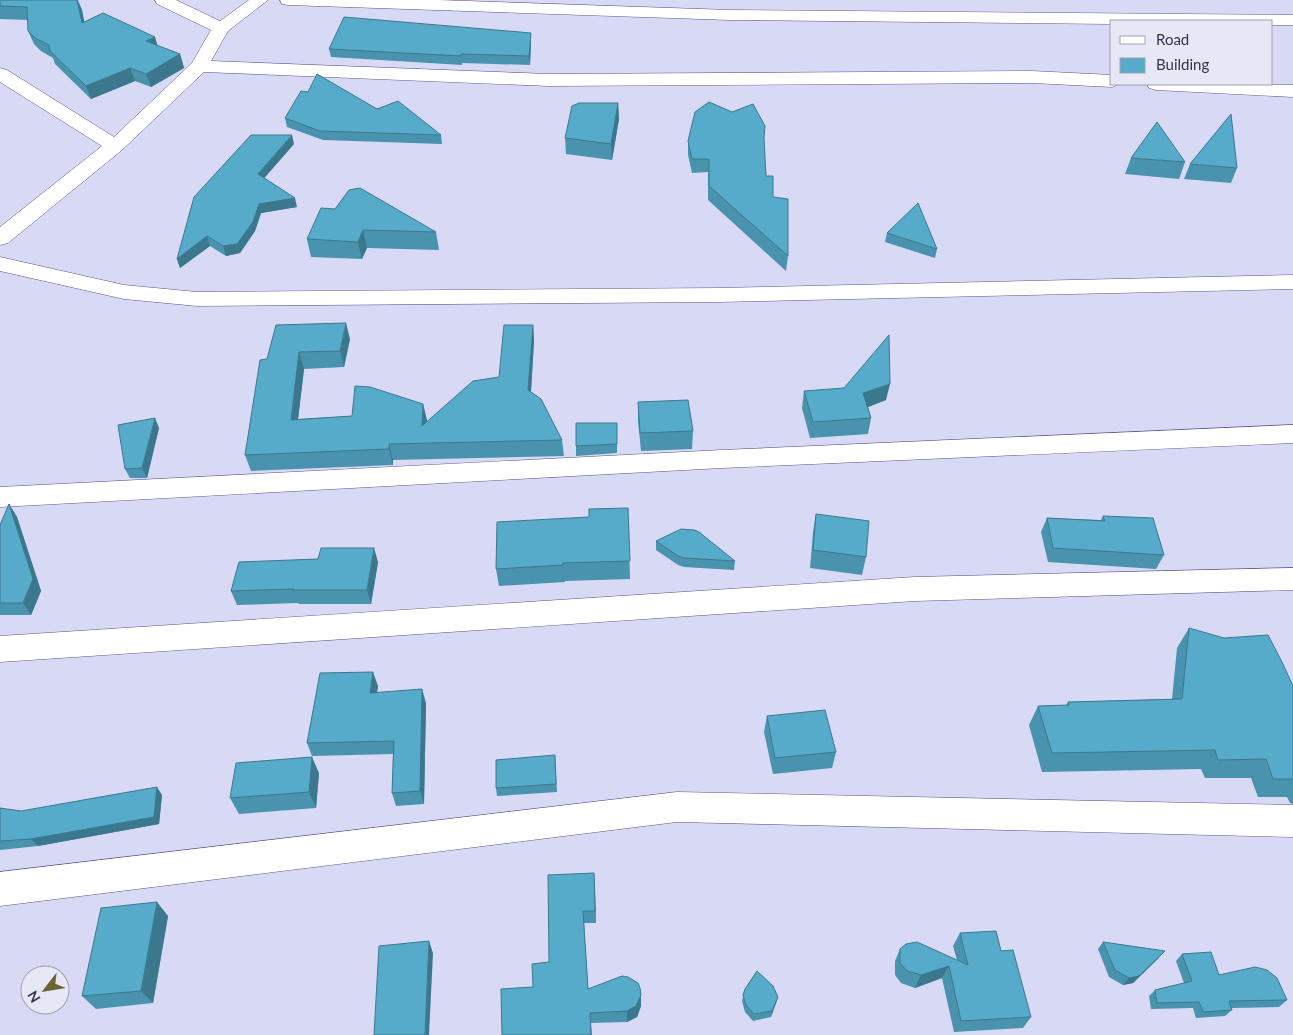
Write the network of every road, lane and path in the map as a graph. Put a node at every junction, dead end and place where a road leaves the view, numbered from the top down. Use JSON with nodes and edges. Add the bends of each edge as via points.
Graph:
{"nodes":[{"id":1,"x":164,"y":0,"type":"edge"},
{"id":2,"x":260,"y":0,"type":"edge"},
{"id":3,"x":288,"y":0,"type":"edge"},
{"id":4,"x":1293,"y":20,"type":"edge"},
{"id":5,"x":221,"y":28,"type":"junction"},
{"id":6,"x":199,"y":66,"type":"junction"},
{"id":7,"x":0,"y":74,"type":"edge"},
{"id":8,"x":1110,"y":81,"type":"edge"},
{"id":9,"x":1176,"y":85,"type":"edge"},
{"id":10,"x":1293,"y":91,"type":"edge"},
{"id":11,"x":115,"y":146,"type":"junction"},
{"id":12,"x":0,"y":238,"type":"edge"},
{"id":13,"x":0,"y":264,"type":"edge"},
{"id":14,"x":1293,"y":282,"type":"edge"},
{"id":15,"x":1293,"y":434,"type":"edge"},
{"id":16,"x":0,"y":497,"type":"edge"},
{"id":17,"x":1293,"y":579,"type":"edge"},
{"id":18,"x":0,"y":649,"type":"edge"},
{"id":19,"x":1293,"y":822,"type":"edge"},
{"id":20,"x":0,"y":889,"type":"edge"}],
"edges":[{"from":1,"to":5,"type":"street"},
{"from":2,"to":5,"type":"street"},
{"from":3,"to":4,"type":"street","via":[[730,15]]},
{"from":5,"to":6,"type":"street"},
{"from":6,"to":8,"type":"street","via":[[549,80],[1032,77]]},
{"from":6,"to":11,"type":"street"},
{"from":7,"to":11,"type":"street"},
{"from":9,"to":10,"type":"street"},
{"from":11,"to":12,"type":"street"},
{"from":13,"to":14,"type":"street","via":[[124,292],[197,299],[719,295]]},
{"from":15,"to":16,"type":"street","via":[[722,459]]},
{"from":17,"to":18,"type":"street","via":[[922,589]]},
{"from":19,"to":20,"type":"street","via":[[677,807]]}]}
